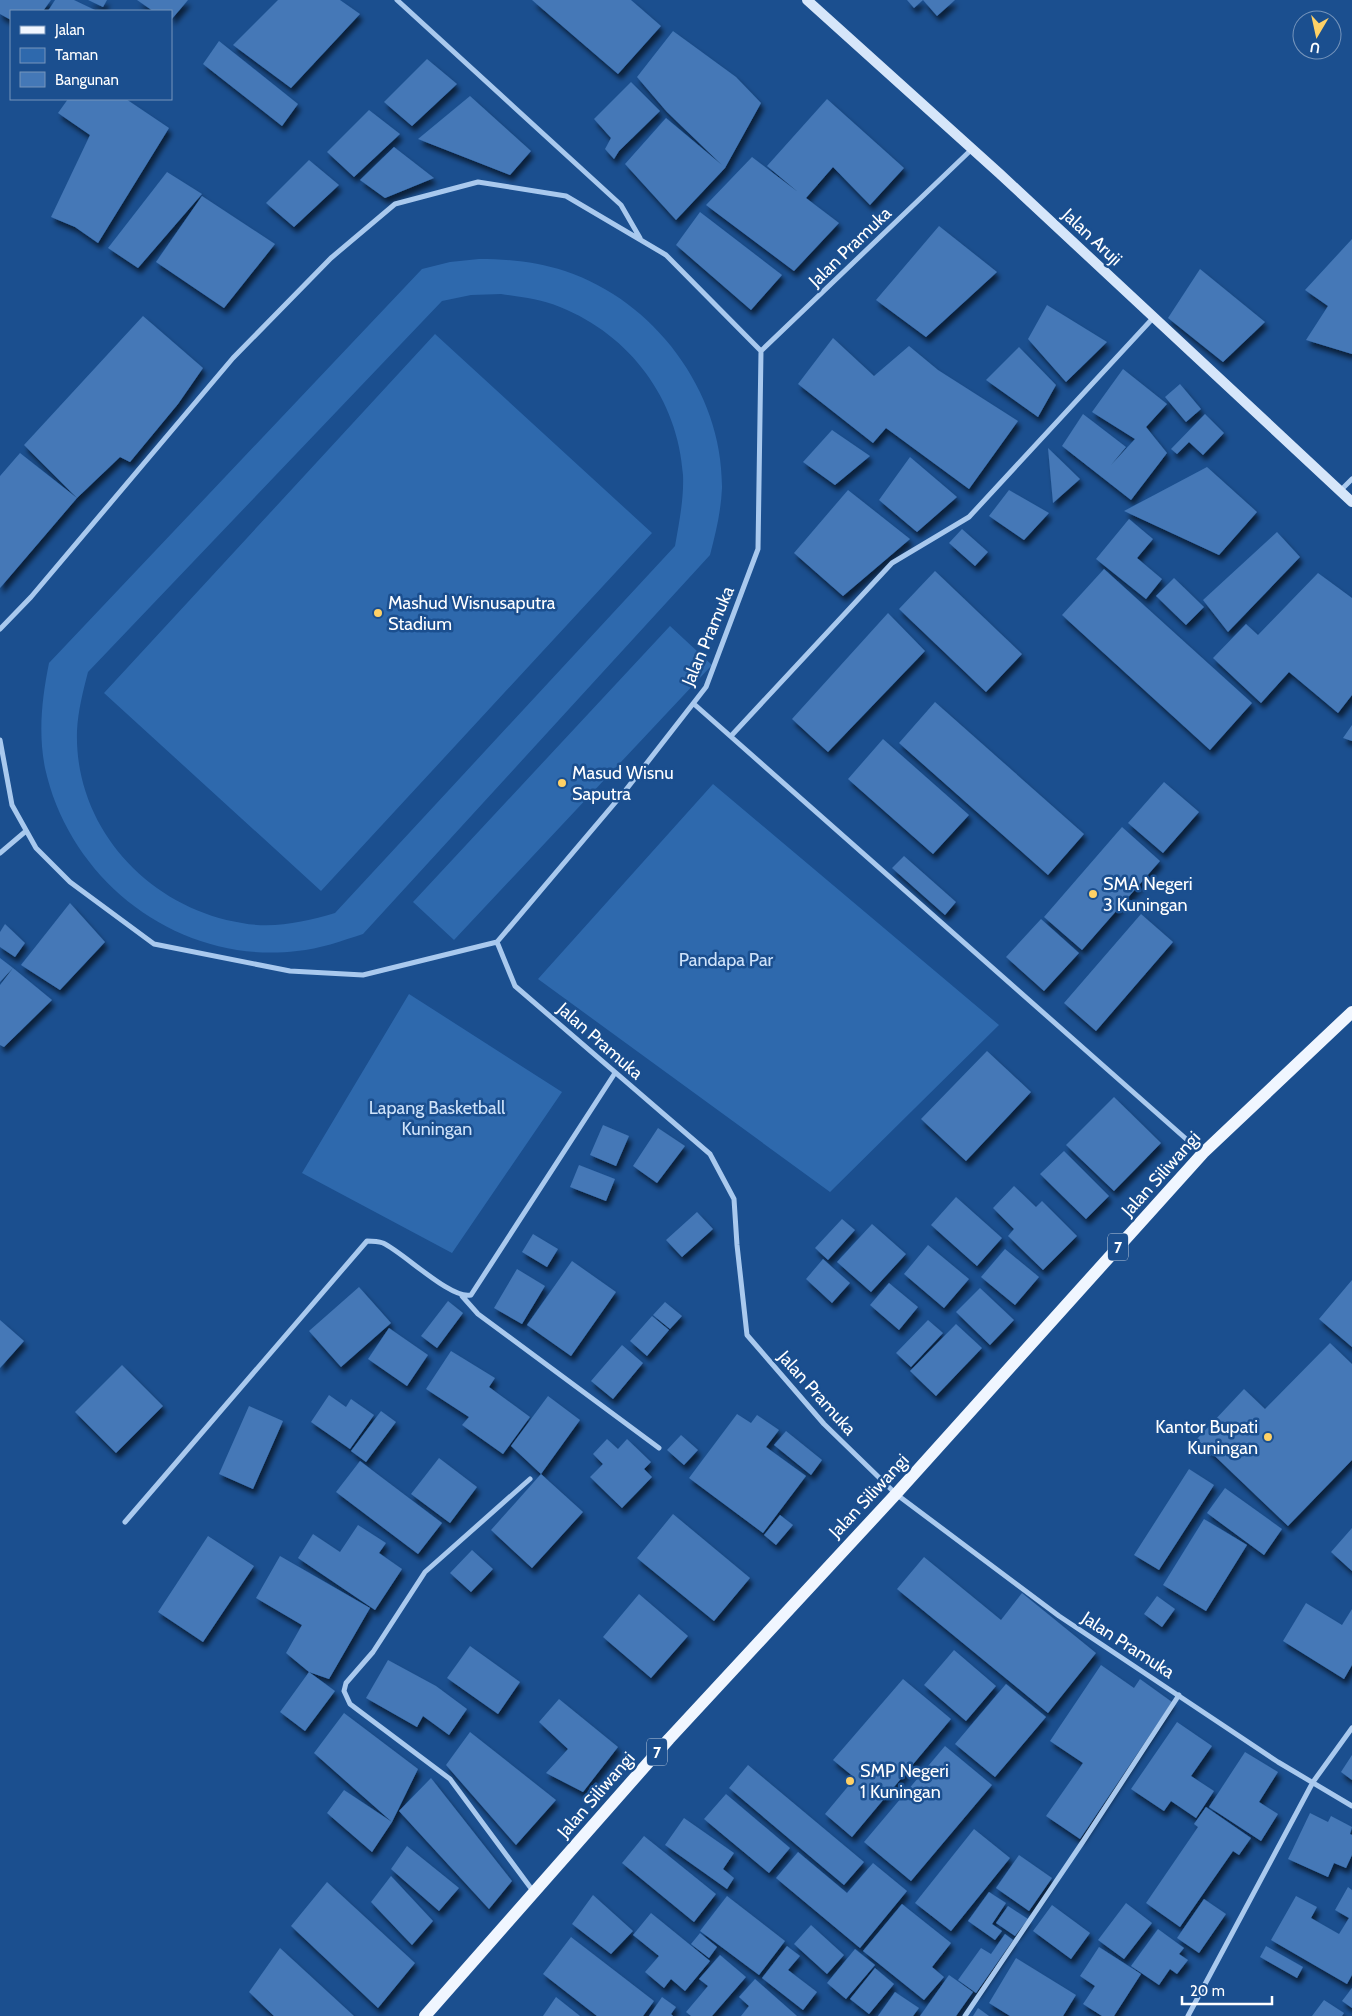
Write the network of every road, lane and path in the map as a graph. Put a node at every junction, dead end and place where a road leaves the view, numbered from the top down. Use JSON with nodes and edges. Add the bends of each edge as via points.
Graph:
{"nodes":[{"id":1,"x":397,"y":0,"type":"edge"},
{"id":2,"x":807,"y":0,"type":"edge"},
{"id":3,"x":972,"y":149,"type":"junction"},
{"id":4,"x":642,"y":240,"type":"junction"},
{"id":5,"x":1154,"y":317,"type":"junction"},
{"id":6,"x":761,"y":351,"type":"junction"},
{"id":7,"x":1352,"y":479,"type":"edge"},
{"id":8,"x":1339,"y":491,"type":"junction"},
{"id":9,"x":1352,"y":502,"type":"edge"},
{"id":10,"x":0,"y":629,"type":"edge"},
{"id":11,"x":694,"y":704,"type":"junction"},
{"id":12,"x":731,"y":736,"type":"junction"},
{"id":13,"x":0,"y":740,"type":"edge"},
{"id":14,"x":26,"y":831,"type":"junction"},
{"id":15,"x":0,"y":853,"type":"edge"},
{"id":16,"x":497,"y":942,"type":"junction"},
{"id":17,"x":1352,"y":1012,"type":"edge"},
{"id":18,"x":615,"y":1073,"type":"junction"},
{"id":19,"x":1203,"y":1153,"type":"junction"},
{"id":20,"x":462,"y":1295,"type":"junction"},
{"id":21,"x":659,"y":1448,"type":"dead end"},
{"id":22,"x":530,"y":1479,"type":"dead end"},
{"id":23,"x":896,"y":1494,"type":"junction"},
{"id":24,"x":125,"y":1522,"type":"dead end"},
{"id":25,"x":1179,"y":1695,"type":"junction"},
{"id":26,"x":1352,"y":1728,"type":"edge"},
{"id":27,"x":1312,"y":1782,"type":"junction"},
{"id":28,"x":1352,"y":1806,"type":"edge"},
{"id":29,"x":533,"y":1891,"type":"junction"},
{"id":30,"x":425,"y":2016,"type":"edge"},
{"id":31,"x":965,"y":2016,"type":"edge"},
{"id":32,"x":1188,"y":2016,"type":"edge"}],
"edges":[{"from":1,"to":4,"type":"street","via":[[621,205]]},
{"from":2,"to":3,"type":"street","name":"Jalan Aruji"},
{"from":3,"to":5,"type":"street","name":"Jalan Aruji"},
{"from":3,"to":6,"type":"street","name":"Jalan Pramuka"},
{"from":4,"to":6,"type":"street","via":[[666,255]]},
{"from":4,"to":10,"type":"street","via":[[566,196],[478,182],[395,204],[332,258],[233,358],[31,597]]},
{"from":5,"to":8,"type":"street","name":"Jalan Aruji"},
{"from":5,"to":12,"type":"street","via":[[969,517],[892,563]]},
{"from":6,"to":11,"type":"street","name":"Jalan Pramuka","via":[[758,549],[706,687]]},
{"from":7,"to":8,"type":"street"},
{"from":8,"to":9,"type":"street","name":"Jalan Aruji"},
{"from":11,"to":12,"type":"street"},
{"from":11,"to":16,"type":"street","name":"Jalan Pramuka"},
{"from":12,"to":19,"type":"street"},
{"from":13,"to":14,"type":"street","via":[[12,805]]},
{"from":14,"to":15,"type":"street"},
{"from":14,"to":16,"type":"street","via":[[36,848],[70,882],[154,944],[290,972],[363,976]]},
{"from":16,"to":18,"type":"street","name":"Jalan Pramuka","via":[[515,986]]},
{"from":17,"to":19,"type":"main road","name":"Jalan Siliwangi","number":"7"},
{"from":18,"to":20,"type":"street","via":[[471,1294]]},
{"from":18,"to":23,"type":"street","name":"Jalan Pramuka","via":[[710,1154],[734,1199],[747,1335],[824,1424]]},
{"from":19,"to":23,"type":"main road","name":"Jalan Siliwangi","number":"7"},
{"from":20,"to":21,"type":"street","via":[[478,1314]]},
{"from":20,"to":24,"type":"street","via":[[383,1243],[367,1241]]},
{"from":22,"to":29,"type":"street","via":[[425,1572],[373,1652],[346,1683],[344,1691],[350,1704],[450,1779]]},
{"from":23,"to":25,"type":"street","name":"Jalan Pramuka","via":[[1059,1616]]},
{"from":23,"to":29,"type":"main road","name":"Jalan Siliwangi","number":"7","via":[[734,1667]]},
{"from":25,"to":27,"type":"street","name":"Jalan Pramuka"},
{"from":25,"to":31,"type":"street"},
{"from":26,"to":27,"type":"street"},
{"from":27,"to":28,"type":"street","name":"Jalan Pramuka"},
{"from":27,"to":32,"type":"street"},
{"from":29,"to":30,"type":"main road","name":"Jalan Siliwangi","number":"7"}]}
